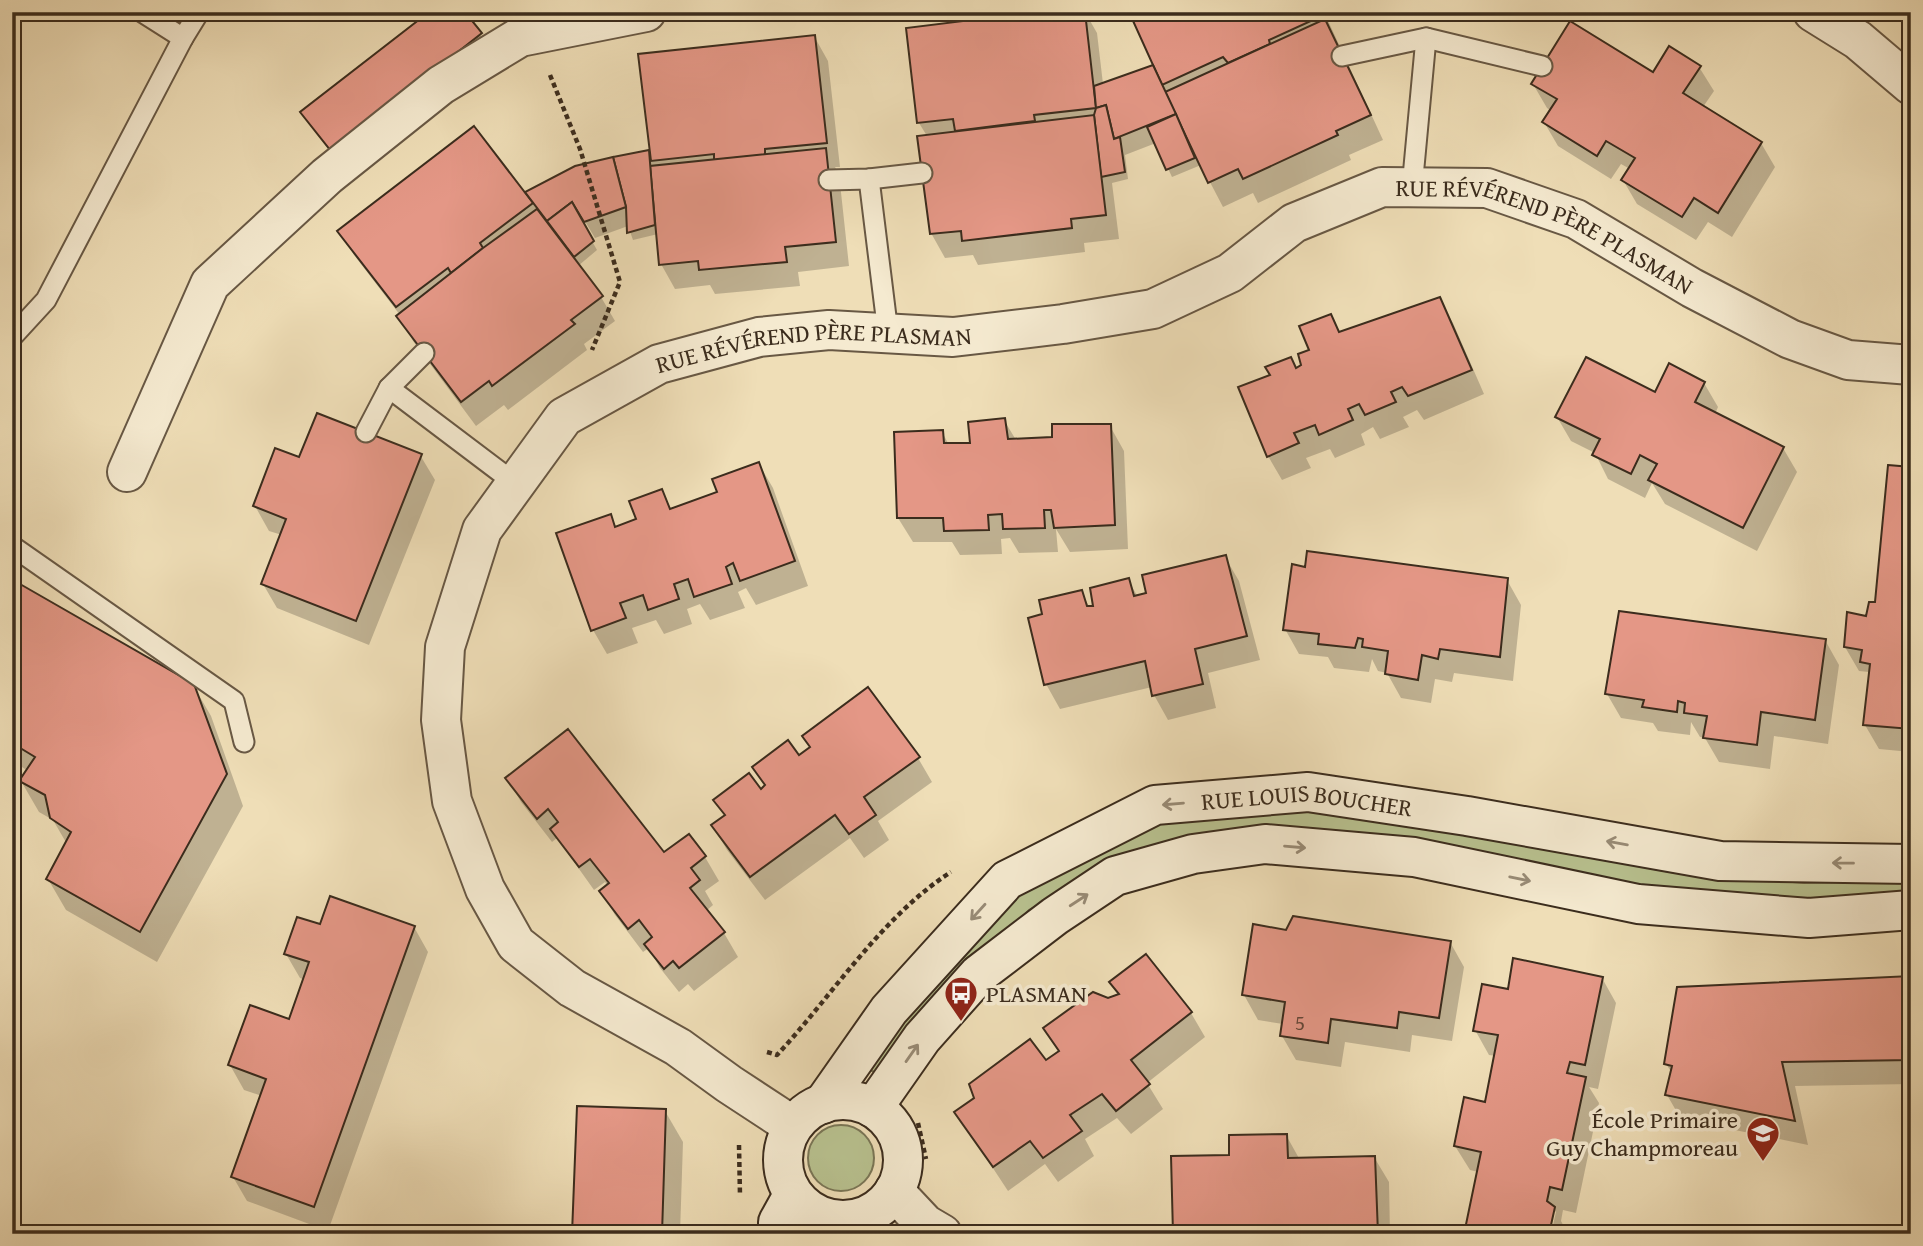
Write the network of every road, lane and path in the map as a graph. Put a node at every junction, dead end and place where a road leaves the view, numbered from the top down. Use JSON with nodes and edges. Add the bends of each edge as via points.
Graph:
{"nodes":[{"id":1,"x":142,"y":12,"type":"edge"},
{"id":2,"x":199,"y":12,"type":"edge"},
{"id":3,"x":646,"y":12,"type":"edge"},
{"id":4,"x":1813,"y":12,"type":"edge"},
{"id":5,"x":534,"y":35,"type":"junction"},
{"id":6,"x":183,"y":37,"type":"junction"},
{"id":7,"x":1426,"y":38,"type":"junction"},
{"id":8,"x":1342,"y":56,"type":"dead end"},
{"id":9,"x":1542,"y":66,"type":"dead end"},
{"id":10,"x":1911,"y":85,"type":"edge"},
{"id":11,"x":922,"y":173,"type":"dead end"},
{"id":12,"x":869,"y":179,"type":"junction"},
{"id":13,"x":829,"y":180,"type":"dead end"},
{"id":14,"x":1412,"y":188,"type":"junction"},
{"id":15,"x":888,"y":333,"type":"junction"},
{"id":16,"x":12,"y":337,"type":"edge"},
{"id":17,"x":424,"y":353,"type":"dead end"},
{"id":18,"x":1911,"y":365,"type":"edge"},
{"id":19,"x":388,"y":388,"type":"junction"},
{"id":20,"x":604,"y":394,"type":"junction"},
{"id":21,"x":366,"y":432,"type":"dead end"},
{"id":22,"x":127,"y":472,"type":"dead end"},
{"id":23,"x":516,"y":484,"type":"junction"},
{"id":24,"x":12,"y":546,"type":"edge"},
{"id":25,"x":244,"y":742,"type":"dead end"},
{"id":26,"x":1911,"y":864,"type":"edge"},
{"id":27,"x":1911,"y":910,"type":"edge"},
{"id":28,"x":873,"y":1108,"type":"junction"},
{"id":29,"x":808,"y":1115,"type":"junction"},
{"id":30,"x":917,"y":1119,"type":"dead end"},
{"id":31,"x":739,"y":1138,"type":"dead end"},
{"id":32,"x":928,"y":1168,"type":"dead end"},
{"id":33,"x":894,"y":1191,"type":"junction"},
{"id":34,"x":793,"y":1195,"type":"junction"},
{"id":35,"x":741,"y":1206,"type":"dead end"},
{"id":36,"x":844,"y":1227,"type":"edge"},
{"id":37,"x":778,"y":1234,"type":"edge"},
{"id":38,"x":942,"y":1234,"type":"edge"}],
"edges":[{"from":1,"to":6,"type":"lane"},
{"from":2,"to":6,"type":"lane"},
{"from":3,"to":5,"type":"street"},
{"from":4,"to":10,"type":"street","via":[[1858,40]]},
{"from":5,"to":20,"type":"path","via":[[580,149],[620,282],[586,364]]},
{"from":5,"to":22,"type":"street","via":[[520,37],[441,85],[327,176],[210,285]]},
{"from":6,"to":16,"type":"lane","via":[[46,300]]},
{"from":7,"to":8,"type":"lane"},
{"from":7,"to":9,"type":"lane"},
{"from":7,"to":14,"type":"lane"},
{"from":11,"to":12,"type":"lane"},
{"from":12,"to":13,"type":"lane"},
{"from":12,"to":15,"type":"lane"},
{"from":14,"to":15,"type":"street","name":"RUE RÉVÉREND PÈRE PLASMAN","via":[[1382,187],[1294,223],[1230,273],[1153,309],[953,337]]},
{"from":14,"to":18,"type":"street","name":"RUE RÉVÉREND PÈRE PLASMAN","via":[[1488,188],[1576,219],[1790,339],[1848,360]]},
{"from":15,"to":20,"type":"street","name":"RUE RÉVÉREND PÈRE PLASMAN","via":[[829,330],[760,337],[659,365]]},
{"from":17,"to":19,"type":"lane"},
{"from":19,"to":21,"type":"lane"},
{"from":19,"to":23,"type":"lane"},
{"from":20,"to":23,"type":"street","name":"RUE RÉVÉREND PÈRE PLASMAN","via":[[564,417]]},
{"from":23,"to":29,"type":"street","name":"RUE RÉVÉREND PÈRE PLASMAN","via":[[482,530],[445,647],[441,720],[452,801],[485,889],[516,944],[572,988],[678,1047],[729,1084]]},
{"from":24,"to":25,"type":"lane","via":[[234,701]]},
{"from":26,"to":29,"type":"street","name":"RUE LOUIS BOUCHER","one_way":true,"via":[[1720,862],[1308,792],[1155,805],[1007,880],[889,1010]]},
{"from":28,"to":27,"type":"street","name":"RUE LOUIS BOUCHER","one_way":true,"via":[[922,1038],[979,974],[1115,876],[1193,854],[1265,844],[1414,857],[1638,904],[1809,918]]},
{"from":28,"to":29,"type":"street","via":[[840,1101]]},
{"from":28,"to":33,"type":"street","via":[[898,1137],[903,1155],[902,1174]]},
{"from":29,"to":34,"type":"street","via":[[785,1142],[782,1160]]},
{"from":30,"to":32,"type":"path"},
{"from":31,"to":35,"type":"path"},
{"from":33,"to":36,"type":"street","via":[[882,1207]]},
{"from":33,"to":38,"type":"street","via":[[925,1224]]},
{"from":34,"to":36,"type":"street","via":[[808,1209]]},
{"from":34,"to":37,"type":"street","via":[[778,1222]]}]}
